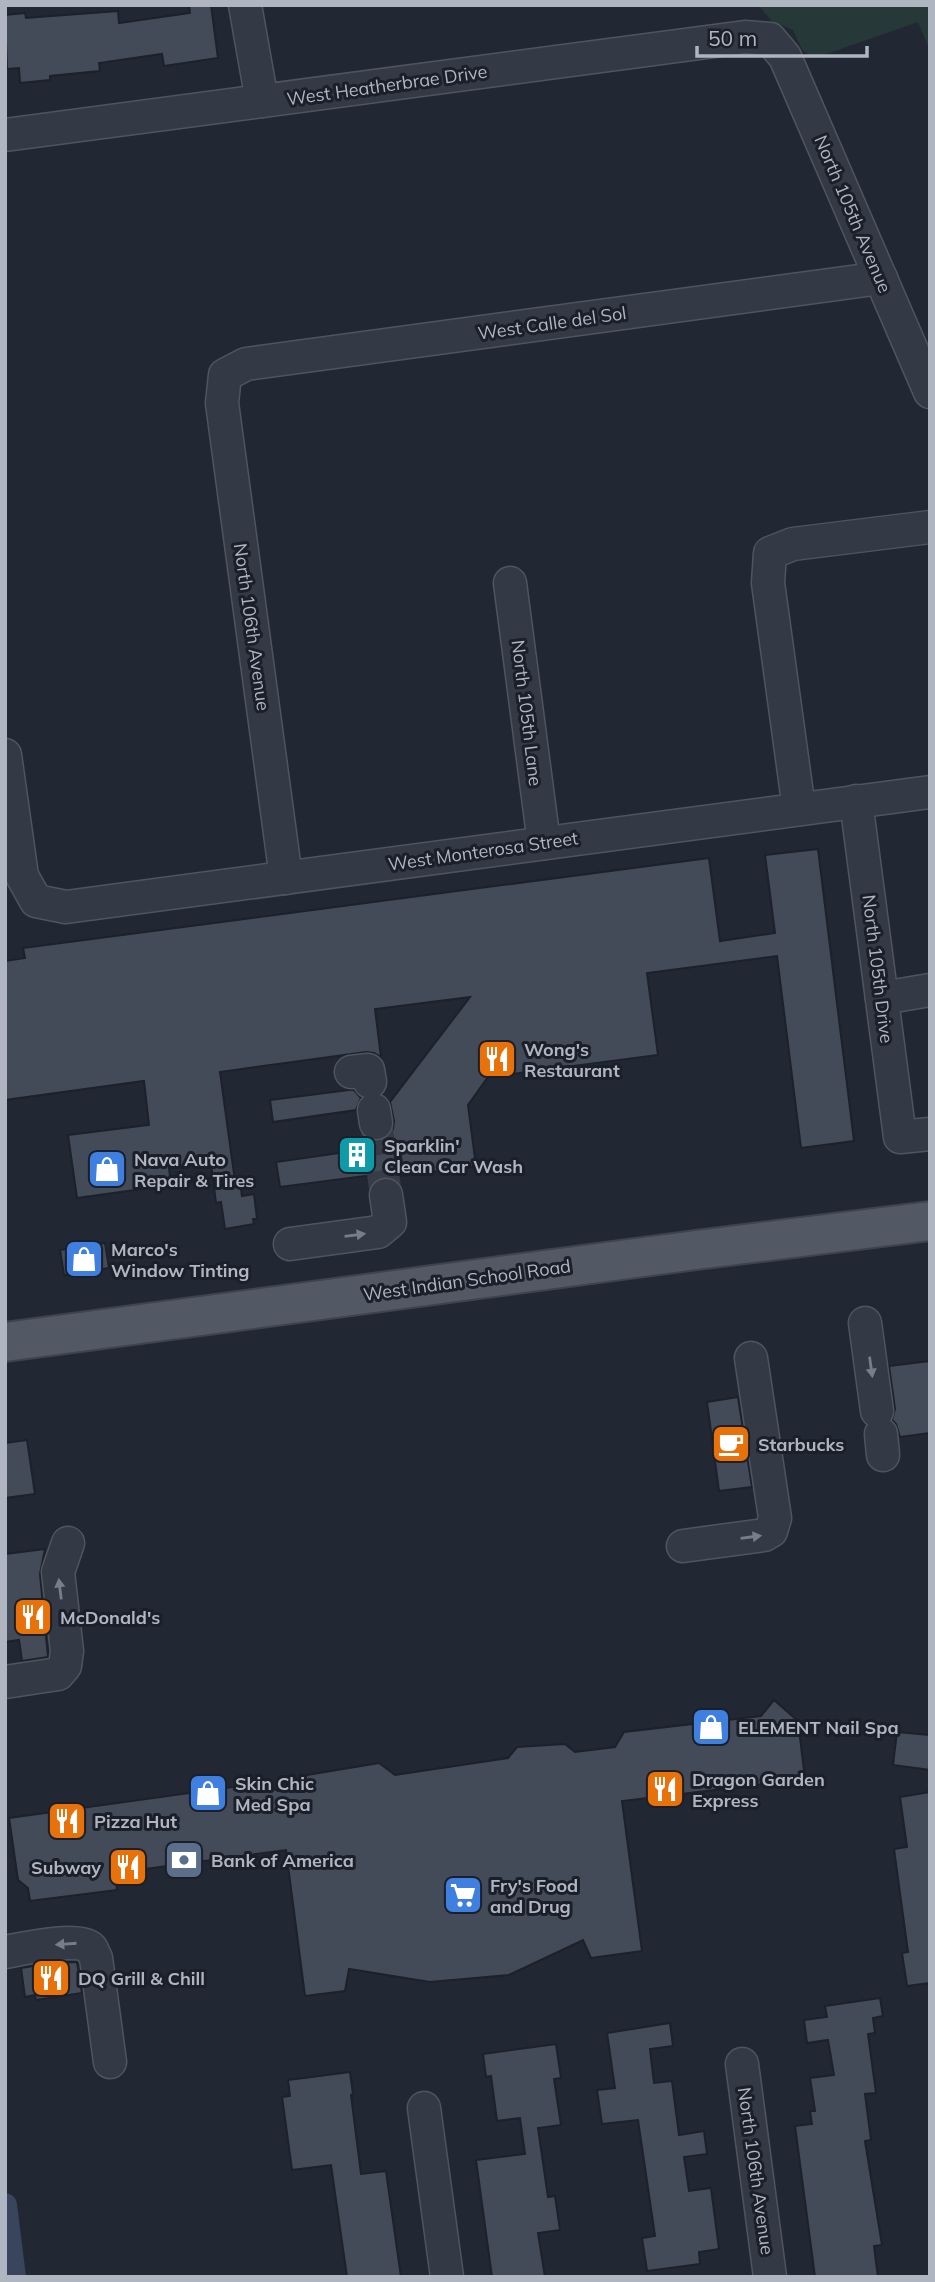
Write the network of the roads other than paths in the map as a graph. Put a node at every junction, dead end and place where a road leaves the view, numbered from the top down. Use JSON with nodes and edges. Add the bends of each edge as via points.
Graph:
{"nodes":[{"id":1,"x":245,"y":5,"type":"edge"},
{"id":2,"x":770,"y":39,"type":"joint"},
{"id":3,"x":262,"y":102,"type":"junction"},
{"id":4,"x":5,"y":135,"type":"edge"},
{"id":5,"x":881,"y":278,"type":"junction"},
{"id":6,"x":225,"y":375,"type":"joint"},
{"id":7,"x":930,"y":392,"type":"edge"},
{"id":8,"x":930,"y":527,"type":"edge"},
{"id":9,"x":510,"y":583,"type":"dead end"},
{"id":10,"x":5,"y":755,"type":"edge"},
{"id":11,"x":930,"y":792,"type":"edge"},
{"id":12,"x":856,"y":801,"type":"junction"},
{"id":13,"x":799,"y":809,"type":"junction"},
{"id":14,"x":544,"y":843,"type":"junction"},
{"id":15,"x":286,"y":878,"type":"junction"},
{"id":16,"x":930,"y":990,"type":"edge"},
{"id":17,"x":882,"y":998,"type":"junction"},
{"id":18,"x":915,"y":1135,"type":"edge"},
{"id":19,"x":386,"y":1195,"type":"tunnel mouth"},
{"id":20,"x":930,"y":1221,"type":"edge"},
{"id":21,"x":290,"y":1244,"type":"dead end"},
{"id":22,"x":865,"y":1323,"type":"dead end"},
{"id":23,"x":5,"y":1342,"type":"edge"},
{"id":24,"x":751,"y":1358,"type":"dead end"},
{"id":25,"x":880,"y":1433,"type":"dead end"},
{"id":26,"x":68,"y":1543,"type":"dead end"},
{"id":27,"x":683,"y":1546,"type":"dead end"},
{"id":28,"x":5,"y":1682,"type":"edge"},
{"id":29,"x":5,"y":1952,"type":"edge"},
{"id":30,"x":110,"y":2062,"type":"dead end"},
{"id":31,"x":742,"y":2064,"type":"dead end"},
{"id":32,"x":424,"y":2108,"type":"dead end"},
{"id":33,"x":447,"y":2277,"type":"edge"},
{"id":34,"x":770,"y":2277,"type":"edge"}],
"edges":[{"from":1,"to":3,"type":"street"},
{"from":2,"to":3,"type":"street","name":"West Heatherbrae Drive","via":[[745,37]]},
{"from":2,"to":5,"type":"street","name":"North 105th Avenue","via":[[785,57]]},
{"from":3,"to":4,"type":"street","name":"West Heatherbrae Drive"},
{"from":5,"to":6,"type":"street","name":"West Calle del Sol","via":[[246,364]]},
{"from":5,"to":7,"type":"street","name":"North 105th Avenue"},
{"from":6,"to":15,"type":"street","name":"North 106th Avenue","via":[[222,403]]},
{"from":8,"to":13,"type":"street","via":[[793,544],[770,553],[768,583]]},
{"from":9,"to":14,"type":"street","name":"North 105th Lane"},
{"from":10,"to":15,"type":"street","name":"West Monterosa Street","via":[[22,876],[36,901],[66,907]]},
{"from":11,"to":12,"type":"street","name":"West Monterosa Street"},
{"from":12,"to":13,"type":"street","name":"West Monterosa Street"},
{"from":12,"to":17,"type":"street","name":"North 105th Drive"},
{"from":13,"to":14,"type":"street","name":"West Monterosa Street"},
{"from":14,"to":15,"type":"street","name":"West Monterosa Street"},
{"from":16,"to":17,"type":"street"},
{"from":17,"to":18,"type":"street","name":"North 105th Drive"},
{"from":21,"to":19,"type":"street","one_way":true,"via":[[378,1232],[390,1222]]},
{"from":20,"to":23,"type":"main road","name":"West Indian School Road"},
{"from":22,"to":25,"type":"street","one_way":true},
{"from":27,"to":24,"type":"street","one_way":true,"via":[[764,1535],[774,1525]]},
{"from":28,"to":26,"type":"street","one_way":true,"via":[[58,1674],[65,1666],[58,1572]]},
{"from":30,"to":29,"type":"street","one_way":true,"via":[[96,1958],[90,1947],[70,1942]]},
{"from":31,"to":34,"type":"street","name":"North 106th Avenue"},
{"from":32,"to":33,"type":"street"}]}
